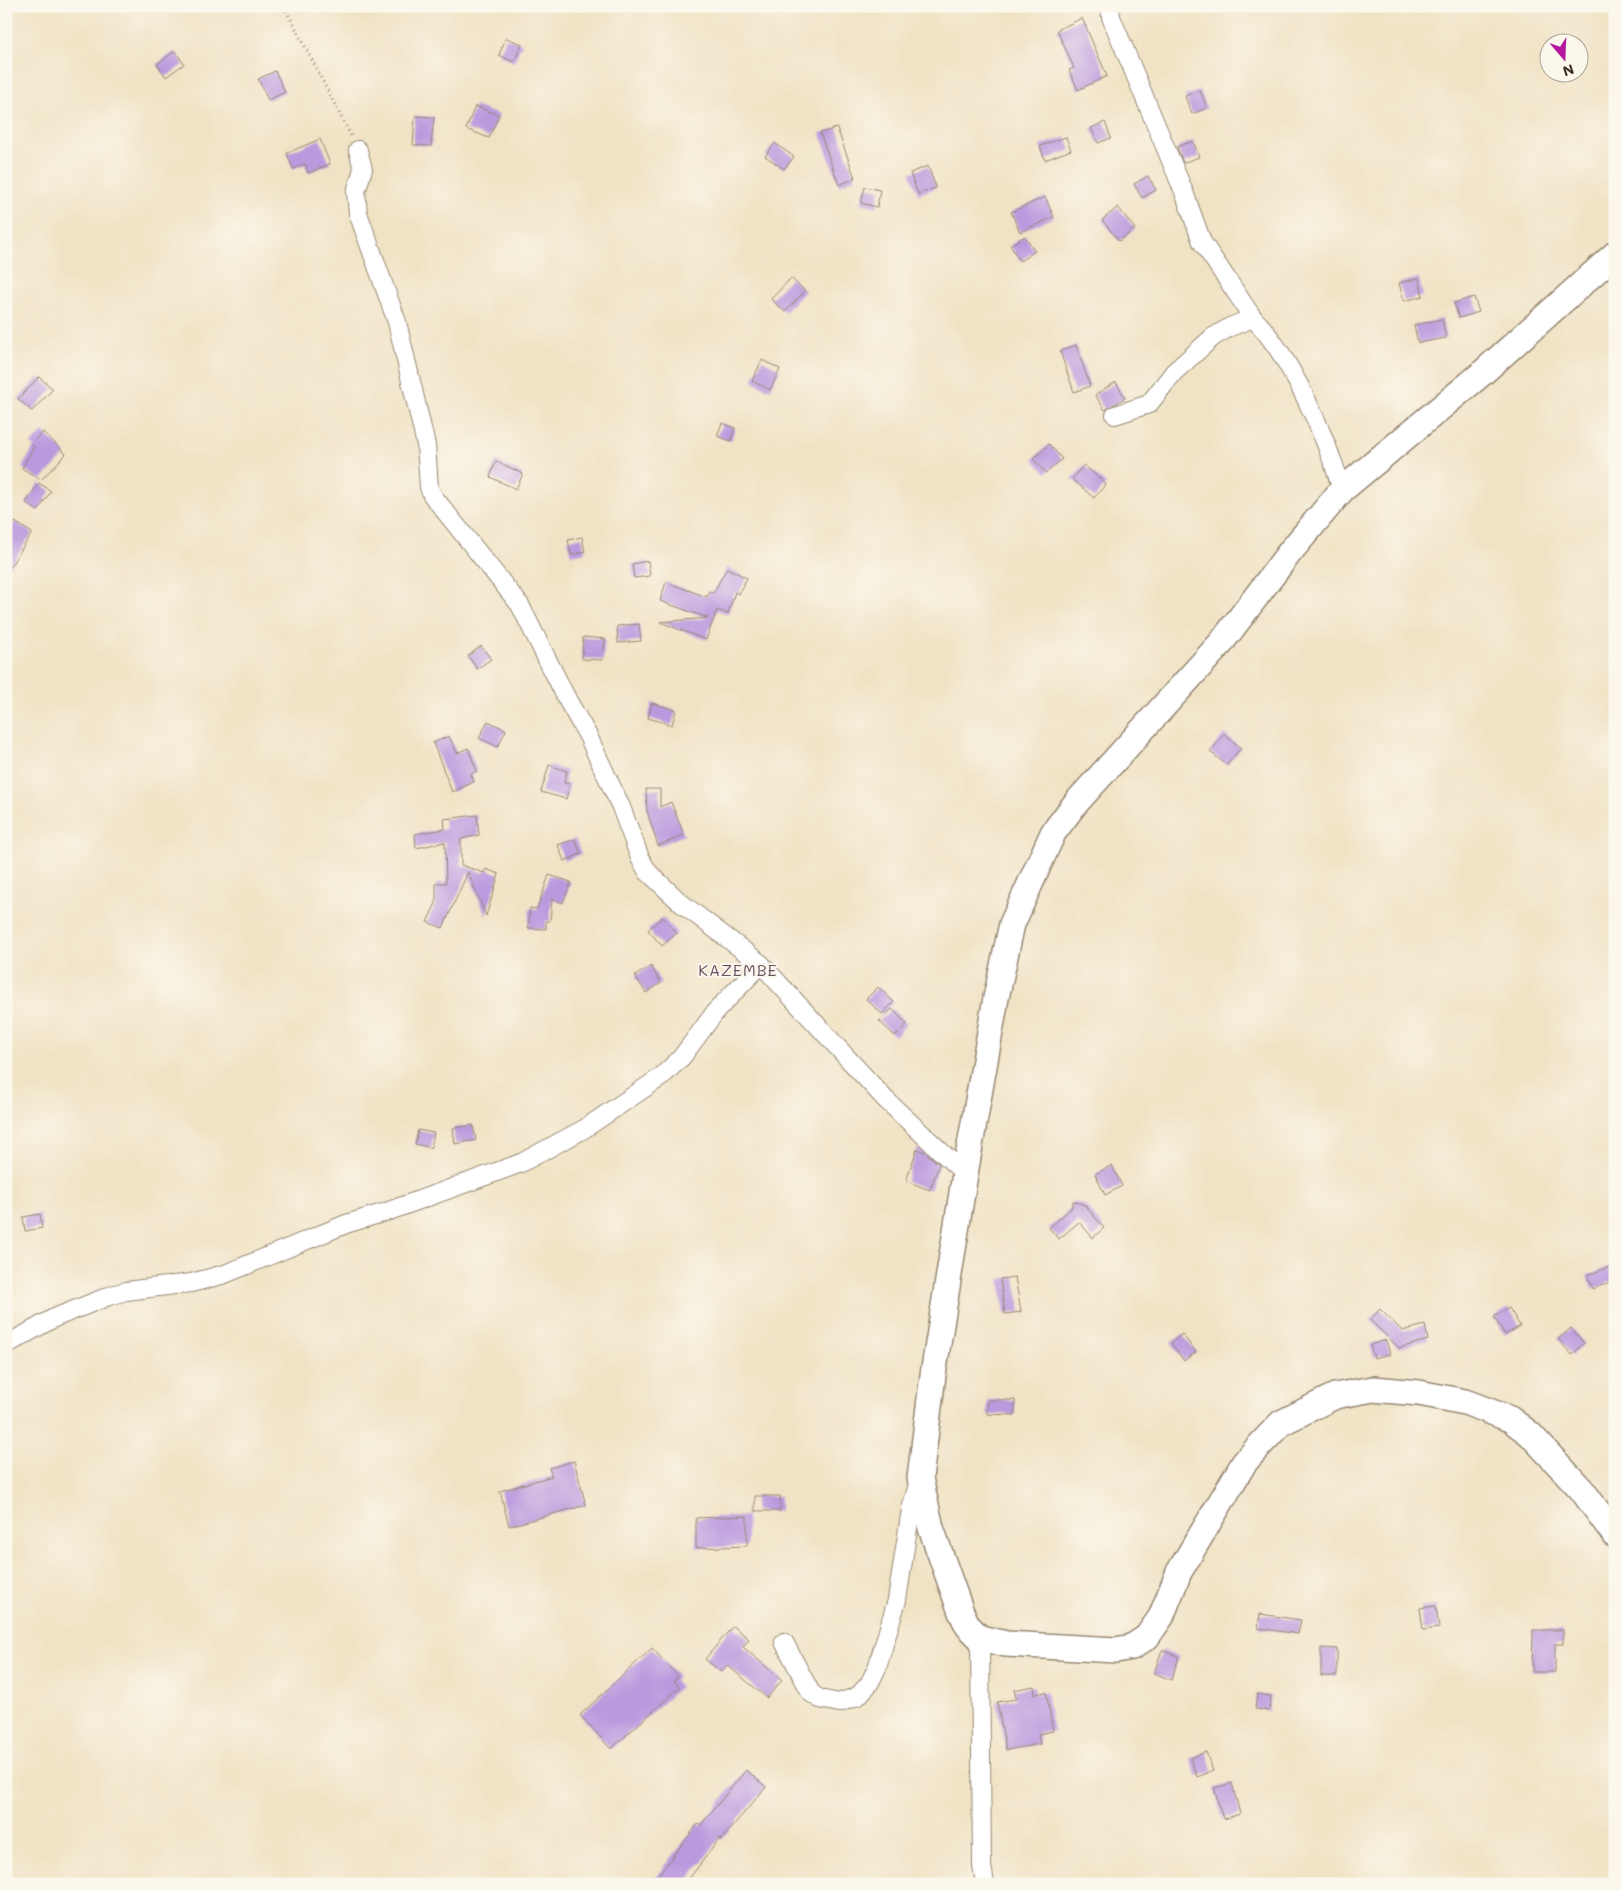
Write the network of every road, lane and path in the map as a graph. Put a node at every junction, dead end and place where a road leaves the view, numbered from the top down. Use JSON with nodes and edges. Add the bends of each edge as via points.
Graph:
{"nodes":[{"id":1,"x":284,"y":6,"type":"edge"},
{"id":2,"x":1110,"y":6,"type":"edge"},
{"id":3,"x":358,"y":150,"type":"joint"},
{"id":4,"x":1615,"y":254,"type":"edge"},
{"id":5,"x":1253,"y":318,"type":"junction"},
{"id":6,"x":1114,"y":415,"type":"dead end"},
{"id":7,"x":1342,"y":490,"type":"junction"},
{"id":8,"x":762,"y":964,"type":"junction"},
{"id":9,"x":966,"y":1174,"type":"junction"},
{"id":10,"x":6,"y":1345,"type":"edge"},
{"id":11,"x":920,"y":1478,"type":"junction"},
{"id":12,"x":1615,"y":1535,"type":"edge"},
{"id":13,"x":980,"y":1638,"type":"junction"},
{"id":14,"x":784,"y":1642,"type":"dead end"},
{"id":15,"x":985,"y":1884,"type":"edge"}],
"edges":[{"from":1,"to":3,"type":"path"},
{"from":2,"to":5,"type":"street","via":[[1111,17],[1202,242]]},
{"from":3,"to":8,"type":"street","via":[[363,169],[356,192],[358,213],[397,322],[426,445],[432,495],[520,605],[588,736],[648,872],[681,903]]},
{"from":4,"to":7,"type":"street","via":[[1480,375]]},
{"from":5,"to":6,"type":"street","via":[[1213,337],[1174,372],[1149,404]]},
{"from":5,"to":7,"type":"street","via":[[1268,334],[1294,378],[1326,444]]},
{"from":7,"to":9,"type":"street","via":[[1221,643],[1075,804],[1053,833],[1012,924]]},
{"from":8,"to":9,"type":"street","via":[[885,1099]]},
{"from":8,"to":10,"type":"street","via":[[716,1011],[681,1058],[661,1077],[584,1128],[521,1163],[346,1224],[225,1274],[192,1283],[109,1296],[54,1318]]},
{"from":9,"to":11,"type":"street"},
{"from":11,"to":13,"type":"street","via":[[931,1528],[960,1612]]},
{"from":11,"to":14,"type":"street","via":[[911,1509],[897,1600],[869,1684],[858,1696],[839,1703],[820,1699],[811,1693]]},
{"from":12,"to":13,"type":"street","via":[[1582,1490],[1530,1434],[1510,1418],[1465,1402],[1373,1389],[1335,1396],[1282,1423],[1259,1446],[1244,1463],[1179,1572],[1161,1617],[1147,1637],[1132,1647],[1116,1650],[1006,1644]]},
{"from":13,"to":15,"type":"street"}]}
